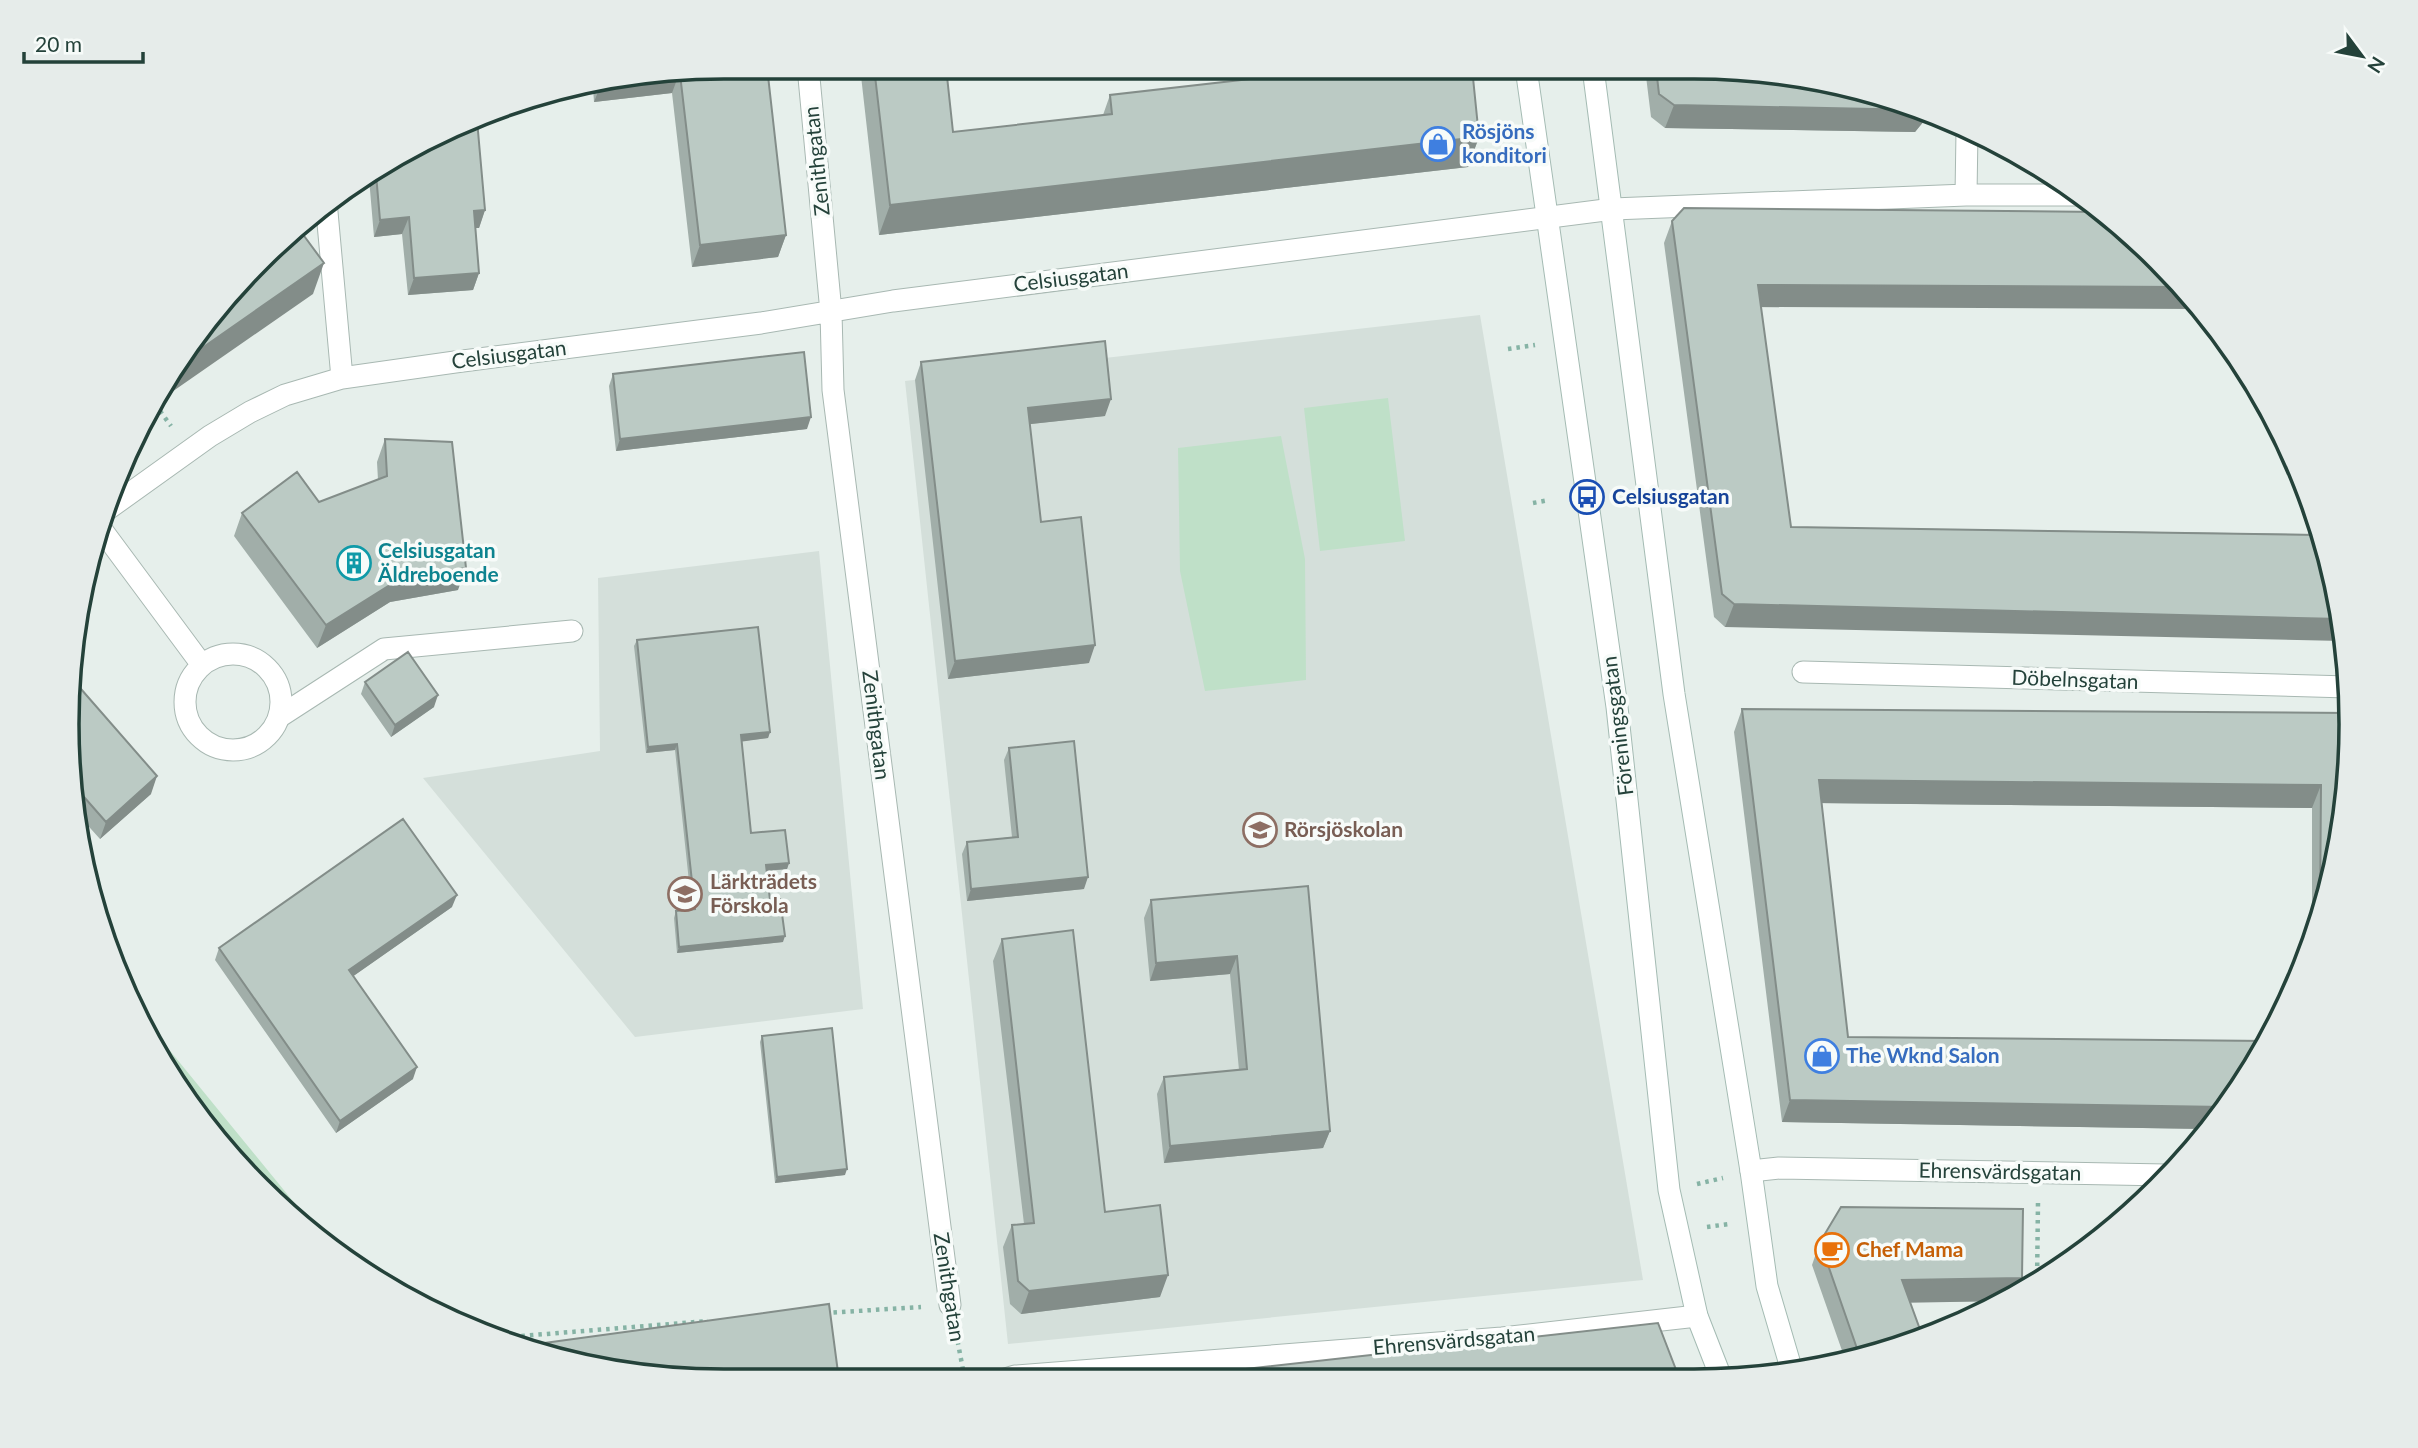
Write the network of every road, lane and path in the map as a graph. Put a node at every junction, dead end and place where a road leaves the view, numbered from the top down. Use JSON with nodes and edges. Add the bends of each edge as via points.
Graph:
{"nodes":[{"id":1,"x":809,"y":79,"type":"edge"},
{"id":2,"x":1528,"y":79,"type":"edge"},
{"id":3,"x":1595,"y":79,"type":"edge"},
{"id":4,"x":1967,"y":140,"type":"edge"},
{"id":5,"x":1966,"y":195,"type":"junction"},
{"id":6,"x":2063,"y":195,"type":"edge"},
{"id":7,"x":1613,"y":209,"type":"junction"},
{"id":8,"x":327,"y":215,"type":"edge"},
{"id":9,"x":1547,"y":218,"type":"junction"},
{"id":10,"x":831,"y":312,"type":"junction"},
{"id":11,"x":342,"y":379,"type":"junction"},
{"id":12,"x":1549,"y":500,"type":"dead end"},
{"id":13,"x":119,"y":501,"type":"edge"},
{"id":14,"x":1533,"y":503,"type":"dead end"},
{"id":15,"x":107,"y":537,"type":"edge"},
{"id":16,"x":572,"y":631,"type":"dead end"},
{"id":17,"x":202,"y":665,"type":"junction"},
{"id":18,"x":1803,"y":672,"type":"dead end"},
{"id":19,"x":2338,"y":687,"type":"edge"},
{"id":20,"x":279,"y":717,"type":"junction"},
{"id":21,"x":1751,"y":1171,"type":"junction"},
{"id":22,"x":2039,"y":1173,"type":"junction"},
{"id":23,"x":2155,"y":1175,"type":"edge"},
{"id":24,"x":1669,"y":1190,"type":"junction"},
{"id":25,"x":1756,"y":1219,"type":"junction"},
{"id":26,"x":1678,"y":1232,"type":"junction"},
{"id":27,"x":2038,"y":1270,"type":"edge"},
{"id":28,"x":950,"y":1305,"type":"junction"},
{"id":29,"x":812,"y":1314,"type":"edge"},
{"id":30,"x":1697,"y":1316,"type":"junction"},
{"id":31,"x":716,"y":1321,"type":"edge"},
{"id":32,"x":523,"y":1337,"type":"edge"},
{"id":33,"x":1789,"y":1362,"type":"edge"},
{"id":34,"x":1717,"y":1368,"type":"edge"},
{"id":35,"x":963,"y":1369,"type":"edge"},
{"id":36,"x":1105,"y":1369,"type":"edge"}],
"edges":[{"from":1,"to":10,"type":"street","name":"Zenithgatan"},
{"from":2,"to":9,"type":"street","name":"Föreningsgatan"},
{"from":3,"to":7,"type":"street"},
{"from":4,"to":5,"type":"street"},
{"from":5,"to":6,"type":"street","name":"Celsiusgatan"},
{"from":5,"to":7,"type":"street","name":"Celsiusgatan"},
{"from":7,"to":9,"type":"street","name":"Celsiusgatan"},
{"from":7,"to":21,"type":"street","via":[[1674,694]]},
{"from":8,"to":11,"type":"street"},
{"from":9,"to":10,"type":"street","name":"Celsiusgatan"},
{"from":9,"to":24,"type":"street","name":"Föreningsgatan","via":[[1617,707]]},
{"from":10,"to":11,"type":"street","name":"Celsiusgatan"},
{"from":10,"to":28,"type":"street","name":"Zenithgatan","via":[[836,411]]},
{"from":11,"to":13,"type":"street","name":"Celsiusgatan","via":[[285,395],[250,412]]},
{"from":12,"to":14,"type":"path"},
{"from":15,"to":17,"type":"street"},
{"from":16,"to":20,"type":"street","via":[[384,649]]},
{"from":17,"to":20,"type":"street","via":[[230,654],[259,662],[278,686]]},
{"from":17,"to":20,"type":"street","via":[[190,678],[185,693],[187,718],[200,738],[222,749],[246,749],[272,731]]},
{"from":18,"to":19,"type":"street","name":"Döbelnsgatan"},
{"from":21,"to":22,"type":"street","name":"Ehrensvärdsgatan"},
{"from":21,"to":24,"type":"path"},
{"from":21,"to":25,"type":"street"},
{"from":22,"to":23,"type":"street","name":"Ehrensvärdsgatan"},
{"from":22,"to":27,"type":"path"},
{"from":24,"to":26,"type":"street","name":"Föreningsgatan"},
{"from":25,"to":26,"type":"path"},
{"from":25,"to":33,"type":"street","via":[[1767,1286]]},
{"from":26,"to":30,"type":"street","name":"Föreningsgatan"},
{"from":28,"to":29,"type":"path"},
{"from":28,"to":35,"type":"path","name":"Zenithgatan"},
{"from":30,"to":34,"type":"street","name":"Föreningsgatan"},
{"from":30,"to":36,"type":"street","name":"Ehrensvärdsgatan","via":[[1502,1338]]},
{"from":31,"to":32,"type":"path"}]}
